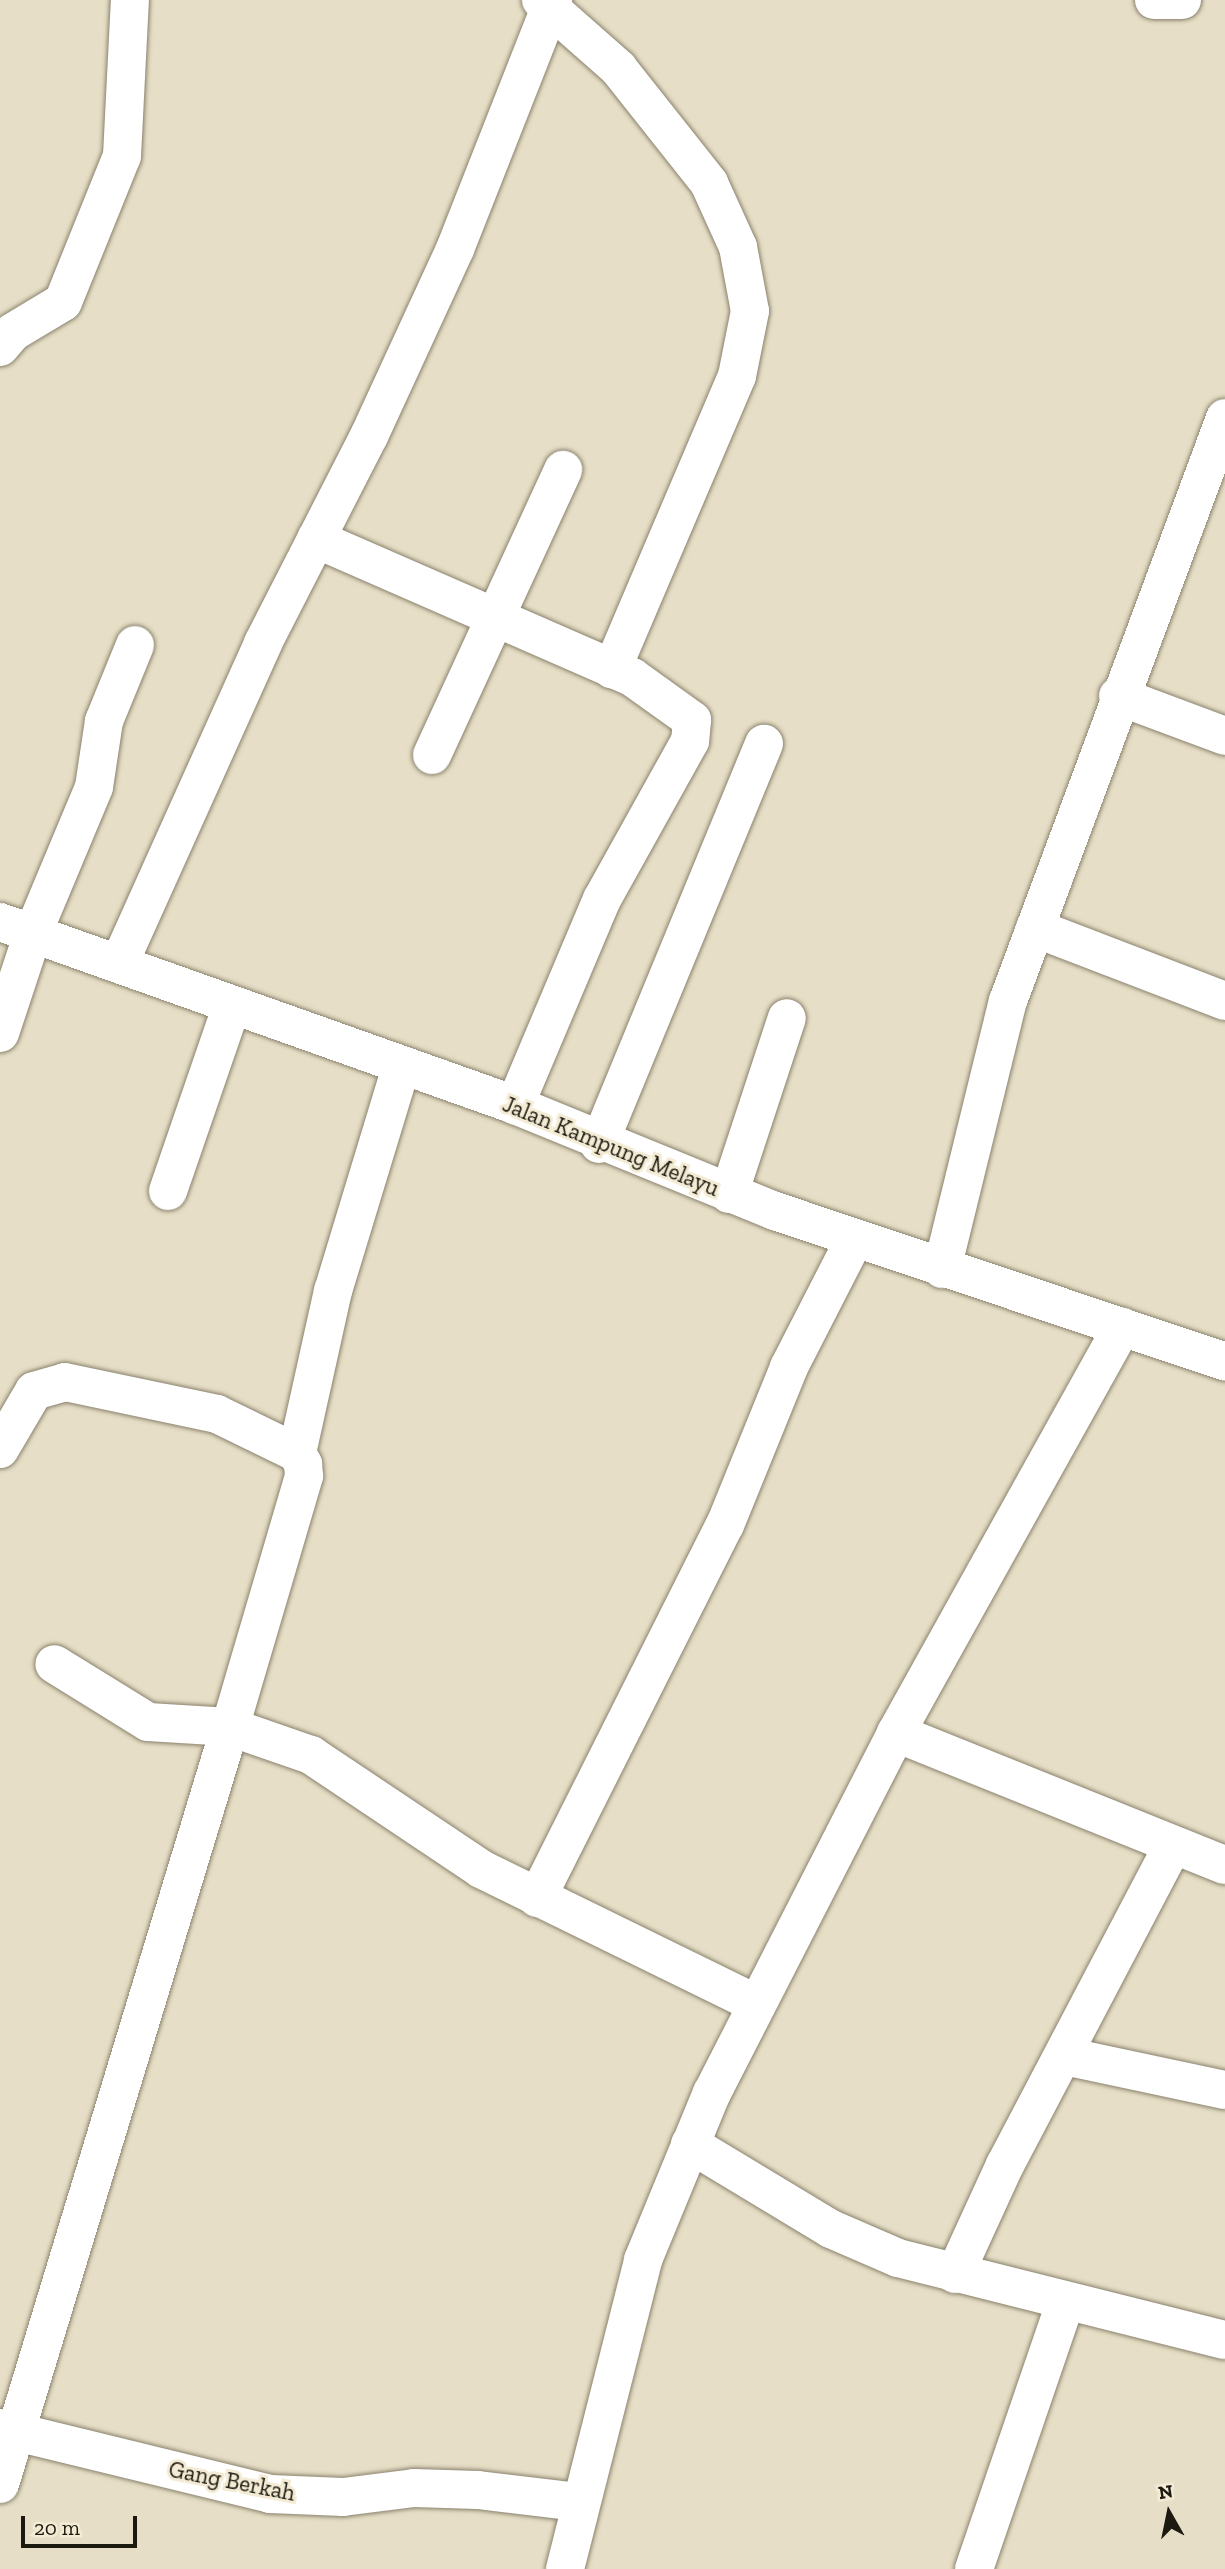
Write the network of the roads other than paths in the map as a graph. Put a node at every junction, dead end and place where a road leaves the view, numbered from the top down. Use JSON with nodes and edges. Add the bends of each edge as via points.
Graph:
{"nodes":[{"id":1,"x":130,"y":0,"type":"edge"},
{"id":2,"x":1154,"y":0,"type":"edge"},
{"id":3,"x":1182,"y":0,"type":"edge"},
{"id":4,"x":548,"y":2,"type":"edge"},
{"id":5,"x":0,"y":347,"type":"edge"},
{"id":6,"x":1223,"y":428,"type":"edge"},
{"id":7,"x":563,"y":470,"type":"dead end"},
{"id":8,"x":316,"y":539,"type":"junction"},
{"id":9,"x":498,"y":614,"type":"junction"},
{"id":10,"x":135,"y":645,"type":"dead end"},
{"id":11,"x":612,"y":669,"type":"junction"},
{"id":12,"x":1118,"y":696,"type":"junction"},
{"id":13,"x":1225,"y":736,"type":"edge"},
{"id":14,"x":764,"y":744,"type":"dead end"},
{"id":15,"x":432,"y":755,"type":"dead end"},
{"id":16,"x":16,"y":928,"type":"edge"},
{"id":17,"x":1035,"y":928,"type":"junction"},
{"id":18,"x":119,"y":964,"type":"junction"},
{"id":19,"x":1225,"y":1001,"type":"edge"},
{"id":20,"x":232,"y":1005,"type":"junction"},
{"id":21,"x":787,"y":1018,"type":"dead end"},
{"id":22,"x":0,"y":1033,"type":"edge"},
{"id":23,"x":401,"y":1067,"type":"junction"},
{"id":24,"x":515,"y":1105,"type":"junction"},
{"id":25,"x":599,"y":1143,"type":"junction"},
{"id":26,"x":168,"y":1191,"type":"dead end"},
{"id":27,"x":729,"y":1194,"type":"junction"},
{"id":28,"x":854,"y":1240,"type":"junction"},
{"id":29,"x":942,"y":1269,"type":"junction"},
{"id":30,"x":1122,"y":1327,"type":"junction"},
{"id":31,"x":1225,"y":1362,"type":"edge"},
{"id":32,"x":0,"y":1449,"type":"edge"},
{"id":33,"x":297,"y":1453,"type":"junction"},
{"id":34,"x":54,"y":1664,"type":"dead end"},
{"id":35,"x":230,"y":1727,"type":"junction"},
{"id":36,"x":896,"y":1733,"type":"junction"},
{"id":37,"x":1173,"y":1845,"type":"junction"},
{"id":38,"x":1225,"y":1865,"type":"edge"},
{"id":39,"x":537,"y":1898,"type":"junction"},
{"id":40,"x":757,"y":2004,"type":"junction"},
{"id":41,"x":1065,"y":2056,"type":"junction"},
{"id":42,"x":1225,"y":2090,"type":"edge"},
{"id":43,"x":690,"y":2144,"type":"junction"},
{"id":44,"x":955,"y":2274,"type":"junction"},
{"id":45,"x":1066,"y":2301,"type":"junction"},
{"id":46,"x":1225,"y":2340,"type":"edge"},
{"id":47,"x":7,"y":2430,"type":"edge"},
{"id":48,"x":0,"y":2484,"type":"edge"},
{"id":49,"x":579,"y":2502,"type":"junction"},
{"id":50,"x":565,"y":2569,"type":"edge"},
{"id":51,"x":974,"y":2569,"type":"edge"}],
"edges":[{"from":1,"to":5,"type":"street","via":[[122,156],[63,302],[13,332]]},
{"from":2,"to":3,"type":"street"},
{"from":4,"to":8,"type":"street","via":[[455,250]]},
{"from":4,"to":11,"type":"street","via":[[618,68],[709,183],[738,247],[750,311],[737,376]]},
{"from":6,"to":12,"type":"street"},
{"from":7,"to":9,"type":"street"},
{"from":8,"to":9,"type":"street"},
{"from":8,"to":18,"type":"street","via":[[263,643]]},
{"from":9,"to":11,"type":"street"},
{"from":9,"to":15,"type":"street"},
{"from":10,"to":16,"type":"street","via":[[104,720],[94,787]]},
{"from":11,"to":24,"type":"street","via":[[687,712],[690,741],[602,899]]},
{"from":12,"to":13,"type":"street"},
{"from":12,"to":17,"type":"street"},
{"from":14,"to":25,"type":"street"},
{"from":16,"to":18,"type":"street","name":"Jalan Kampung Melayu"},
{"from":16,"to":22,"type":"street"},
{"from":17,"to":19,"type":"street"},
{"from":17,"to":29,"type":"street","via":[[1008,1001]]},
{"from":18,"to":20,"type":"street","name":"Jalan Kampung Melayu"},
{"from":20,"to":23,"type":"street","name":"Jalan Kampung Melayu"},
{"from":20,"to":26,"type":"street"},
{"from":21,"to":27,"type":"street"},
{"from":23,"to":24,"type":"street","name":"Jalan Kampung Melayu"},
{"from":23,"to":33,"type":"street","via":[[333,1291]]},
{"from":24,"to":25,"type":"street","name":"Jalan Kampung Melayu"},
{"from":25,"to":27,"type":"street","name":"Jalan Kampung Melayu"},
{"from":27,"to":28,"type":"street","name":"Jalan Kampung Melayu"},
{"from":28,"to":29,"type":"street","name":"Jalan Kampung Melayu"},
{"from":28,"to":39,"type":"street","via":[[789,1367],[725,1525]]},
{"from":29,"to":30,"type":"street","name":"Jalan Kampung Melayu"},
{"from":30,"to":31,"type":"street","name":"Jalan Kampung Melayu"},
{"from":30,"to":36,"type":"street"},
{"from":32,"to":33,"type":"street","via":[[34,1391],[65,1382],[217,1414]]},
{"from":33,"to":35,"type":"street","via":[[304,1476]]},
{"from":34,"to":35,"type":"street","via":[[148,1722]]},
{"from":35,"to":39,"type":"street","via":[[311,1755],[481,1869]]},
{"from":35,"to":47,"type":"street"},
{"from":36,"to":37,"type":"street"},
{"from":36,"to":40,"type":"street"},
{"from":37,"to":38,"type":"street"},
{"from":37,"to":41,"type":"street"},
{"from":39,"to":40,"type":"street"},
{"from":40,"to":43,"type":"street"},
{"from":41,"to":42,"type":"street"},
{"from":41,"to":44,"type":"street","via":[[1005,2165]]},
{"from":43,"to":44,"type":"street","via":[[831,2228],[898,2258]]},
{"from":43,"to":49,"type":"street","via":[[643,2260]]},
{"from":44,"to":45,"type":"street"},
{"from":45,"to":46,"type":"street"},
{"from":45,"to":51,"type":"street"},
{"from":47,"to":48,"type":"street"},
{"from":47,"to":49,"type":"street","name":"Gang Berkah","via":[[270,2494],[343,2497],[453,2489]]},
{"from":49,"to":50,"type":"street"}]}
